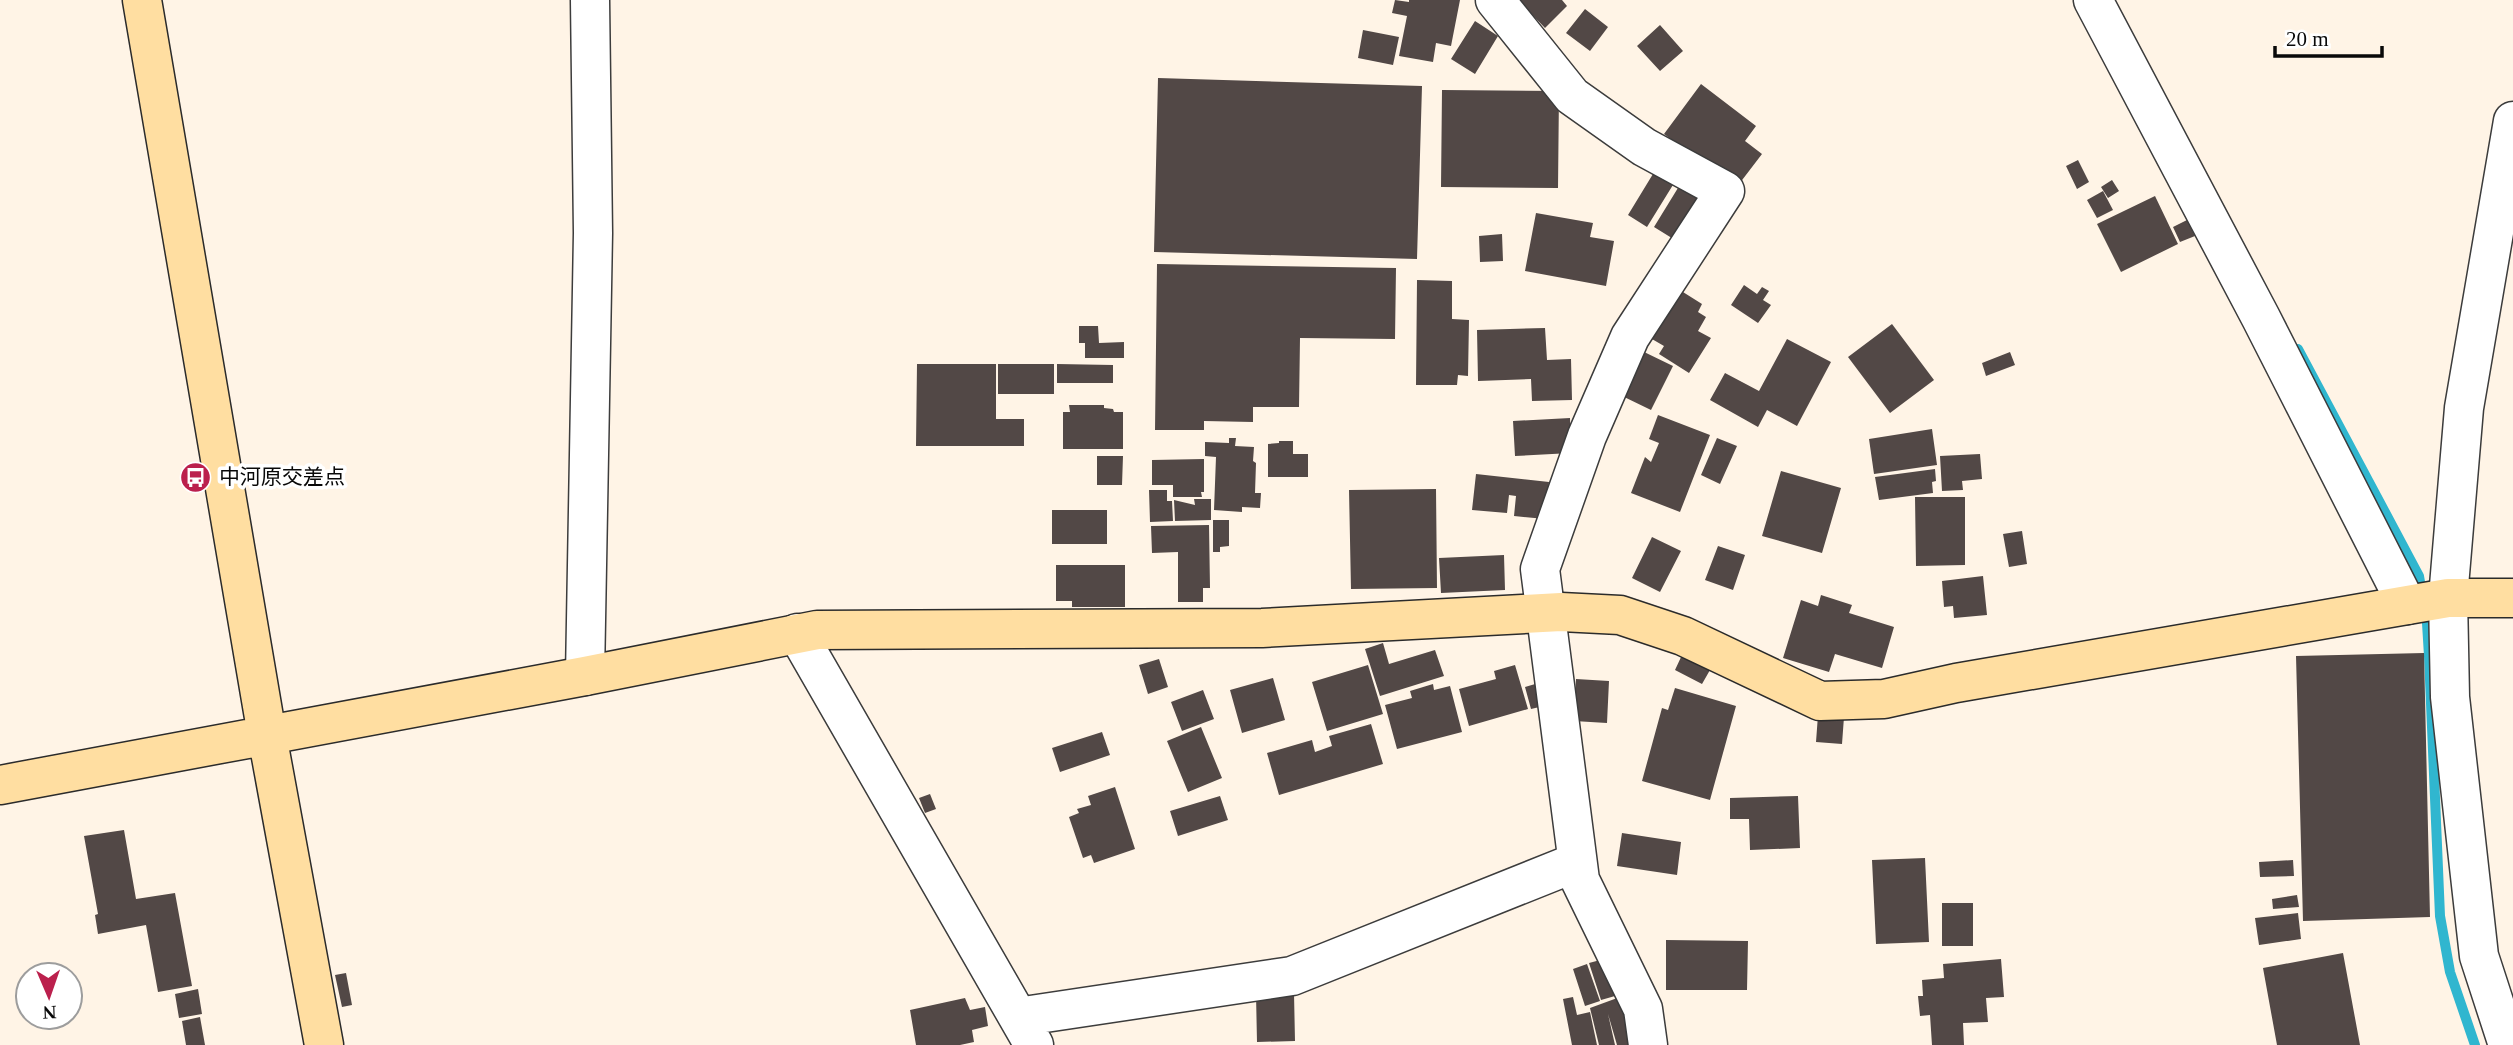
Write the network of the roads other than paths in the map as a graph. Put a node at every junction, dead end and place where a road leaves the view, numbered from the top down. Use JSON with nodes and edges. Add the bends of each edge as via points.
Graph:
{"nodes":[{"id":1,"x":142,"y":0,"type":"edge"},
{"id":2,"x":590,"y":0,"type":"edge"},
{"id":3,"x":1495,"y":0,"type":"edge"},
{"id":4,"x":2093,"y":0,"type":"edge"},
{"id":5,"x":2513,"y":121,"type":"edge"},
{"id":6,"x":2513,"y":598,"type":"edge"},
{"id":7,"x":2427,"y":602,"type":"junction"},
{"id":8,"x":1544,"y":613,"type":"junction"},
{"id":9,"x":797,"y":633,"type":"junction"},
{"id":10,"x":585,"y":676,"type":"junction"},
{"id":11,"x":267,"y":735,"type":"junction"},
{"id":12,"x":0,"y":785,"type":"edge"},
{"id":13,"x":1577,"y":862,"type":"junction"},
{"id":14,"x":1026,"y":1031,"type":"edge"},
{"id":15,"x":324,"y":1045,"type":"edge"},
{"id":16,"x":1648,"y":1045,"type":"edge"},
{"id":17,"x":2508,"y":1045,"type":"edge"}],
"edges":[{"from":1,"to":11,"type":"street"},
{"from":2,"to":10,"type":"street","via":[[593,233]]},
{"from":3,"to":8,"type":"street","via":[[1572,96],[1644,147],[1725,191],[1630,337],[1592,424],[1540,569]]},
{"from":4,"to":7,"type":"street","via":[[2255,307]]},
{"from":5,"to":7,"type":"street"},
{"from":6,"to":7,"type":"street"},
{"from":7,"to":8,"type":"street","via":[[1884,699],[1820,701],[1683,636],[1620,615]]},
{"from":7,"to":17,"type":"street","via":[[2450,697],[2479,956]]},
{"from":8,"to":9,"type":"street","via":[[1262,628]]},
{"from":8,"to":13,"type":"street"},
{"from":9,"to":10,"type":"street"},
{"from":9,"to":14,"type":"street"},
{"from":10,"to":11,"type":"street"},
{"from":11,"to":12,"type":"street"},
{"from":11,"to":15,"type":"street"},
{"from":13,"to":14,"type":"street","via":[[1292,976]]},
{"from":13,"to":16,"type":"street","via":[[1580,880],[1643,1009]]}]}
